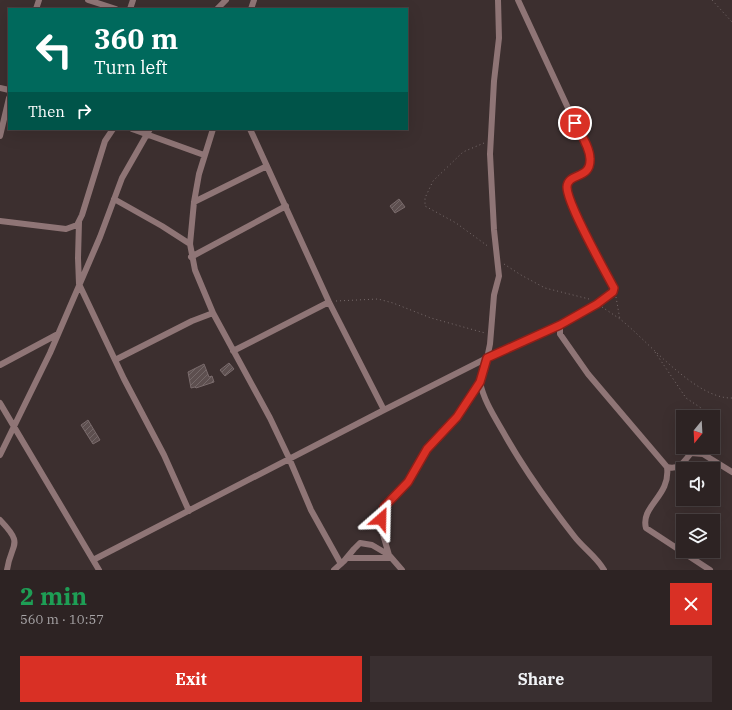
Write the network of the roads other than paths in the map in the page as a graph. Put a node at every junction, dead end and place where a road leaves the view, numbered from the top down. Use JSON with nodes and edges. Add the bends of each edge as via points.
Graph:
{"nodes":[{"id":1,"x":88,"y":0,"type":"edge"},
{"id":2,"x":226,"y":0,"type":"edge"},
{"id":3,"x":498,"y":0,"type":"edge"},
{"id":4,"x":518,"y":0,"type":"edge"},
{"id":5,"x":113,"y":8,"type":"edge"},
{"id":6,"x":218,"y":8,"type":"edge"},
{"id":7,"x":8,"y":102,"type":"edge"},
{"id":8,"x":112,"y":130,"type":"edge"},
{"id":9,"x":213,"y":130,"type":"edge"},
{"id":10,"x":250,"y":130,"type":"edge"},
{"id":11,"x":149,"y":131,"type":"edge"},
{"id":12,"x":0,"y":136,"type":"edge"},
{"id":13,"x":204,"y":156,"type":"junction"},
{"id":14,"x":268,"y":166,"type":"junction"},
{"id":15,"x":114,"y":199,"type":"junction"},
{"id":16,"x":194,"y":202,"type":"junction"},
{"id":17,"x":286,"y":206,"type":"junction"},
{"id":18,"x":0,"y":221,"type":"edge"},
{"id":19,"x":80,"y":222,"type":"junction"},
{"id":20,"x":190,"y":244,"type":"junction"},
{"id":21,"x":191,"y":256,"type":"junction"},
{"id":22,"x":80,"y":284,"type":"junction"},
{"id":23,"x":330,"y":302,"type":"junction"},
{"id":24,"x":213,"y":313,"type":"junction"},
{"id":25,"x":560,"y":325,"type":"junction"},
{"id":26,"x":58,"y":334,"type":"junction"},
{"id":27,"x":233,"y":351,"type":"junction"},
{"id":28,"x":487,"y":358,"type":"junction"},
{"id":29,"x":115,"y":360,"type":"junction"},
{"id":30,"x":0,"y":365,"type":"edge"},
{"id":31,"x":480,"y":382,"type":"junction"},
{"id":32,"x":0,"y":403,"type":"edge"},
{"id":33,"x":384,"y":410,"type":"junction"},
{"id":34,"x":14,"y":426,"type":"junction"},
{"id":35,"x":0,"y":455,"type":"edge"},
{"id":36,"x":289,"y":458,"type":"junction"},
{"id":37,"x":666,"y":467,"type":"junction"},
{"id":38,"x":732,"y":472,"type":"edge"},
{"id":39,"x":189,"y":511,"type":"junction"},
{"id":40,"x":0,"y":520,"type":"edge"},
{"id":41,"x":389,"y":556,"type":"junction"},
{"id":42,"x":347,"y":558,"type":"junction"},
{"id":43,"x":93,"y":560,"type":"junction"},
{"id":44,"x":341,"y":564,"type":"junction"},
{"id":45,"x":7,"y":570,"type":"edge"},
{"id":46,"x":99,"y":570,"type":"edge"},
{"id":47,"x":334,"y":570,"type":"edge"},
{"id":48,"x":402,"y":570,"type":"edge"},
{"id":49,"x":604,"y":570,"type":"edge"},
{"id":50,"x":710,"y":570,"type":"edge"}],
"edges":[{"from":1,"to":5,"type":"street"},
{"from":2,"to":6,"type":"street"},
{"from":3,"to":28,"type":"street","via":[[499,38],[490,140],[499,276],[494,295]]},
{"from":4,"to":25,"type":"street","via":[[587,149],[589,169],[586,173],[573,178],[567,188],[572,205],[614,288],[613,292],[597,304]]},
{"from":7,"to":12,"type":"street"},
{"from":8,"to":19,"type":"street","via":[[105,141]]},
{"from":9,"to":13,"type":"street"},
{"from":10,"to":14,"type":"street"},
{"from":11,"to":13,"type":"street"},
{"from":11,"to":15,"type":"street","via":[[122,178]]},
{"from":13,"to":16,"type":"street"},
{"from":14,"to":16,"type":"street"},
{"from":14,"to":17,"type":"street"},
{"from":15,"to":20,"type":"street"},
{"from":15,"to":22,"type":"street"},
{"from":16,"to":20,"type":"street"},
{"from":17,"to":21,"type":"street"},
{"from":17,"to":23,"type":"street"},
{"from":18,"to":19,"type":"street","via":[[66,230]]},
{"from":19,"to":22,"type":"street"},
{"from":20,"to":21,"type":"street"},
{"from":21,"to":24,"type":"street","via":[[199,284]]},
{"from":22,"to":26,"type":"street"},
{"from":22,"to":29,"type":"street"},
{"from":23,"to":27,"type":"street"},
{"from":23,"to":33,"type":"street"},
{"from":24,"to":27,"type":"street"},
{"from":24,"to":29,"type":"street"},
{"from":25,"to":28,"type":"street"},
{"from":25,"to":37,"type":"street","via":[[562,338],[588,374]]},
{"from":26,"to":30,"type":"street"},
{"from":26,"to":34,"type":"street"},
{"from":27,"to":36,"type":"street"},
{"from":28,"to":31,"type":"street"},
{"from":28,"to":33,"type":"street"},
{"from":29,"to":39,"type":"street","via":[[151,428]]},
{"from":31,"to":41,"type":"street","via":[[457,417],[427,449],[408,482],[384,507],[381,525]]},
{"from":31,"to":49,"type":"street","via":[[482,394],[492,414],[527,473],[579,543],[601,563]]},
{"from":32,"to":34,"type":"street"},
{"from":33,"to":36,"type":"street"},
{"from":34,"to":35,"type":"street"},
{"from":34,"to":43,"type":"street"},
{"from":36,"to":39,"type":"street"},
{"from":36,"to":44,"type":"street","via":[[311,510]]},
{"from":37,"to":38,"type":"street","via":[[675,469],[691,453],[698,453]]},
{"from":37,"to":50,"type":"street","via":[[668,481],[645,516],[646,528]]},
{"from":39,"to":43,"type":"street"},
{"from":40,"to":45,"type":"street","via":[[13,535],[15,542]]},
{"from":41,"to":42,"type":"street"},
{"from":41,"to":42,"type":"street","via":[[366,543],[357,545]]},
{"from":41,"to":48,"type":"street"},
{"from":42,"to":44,"type":"street"},
{"from":43,"to":46,"type":"street"},
{"from":44,"to":47,"type":"street"}]}
